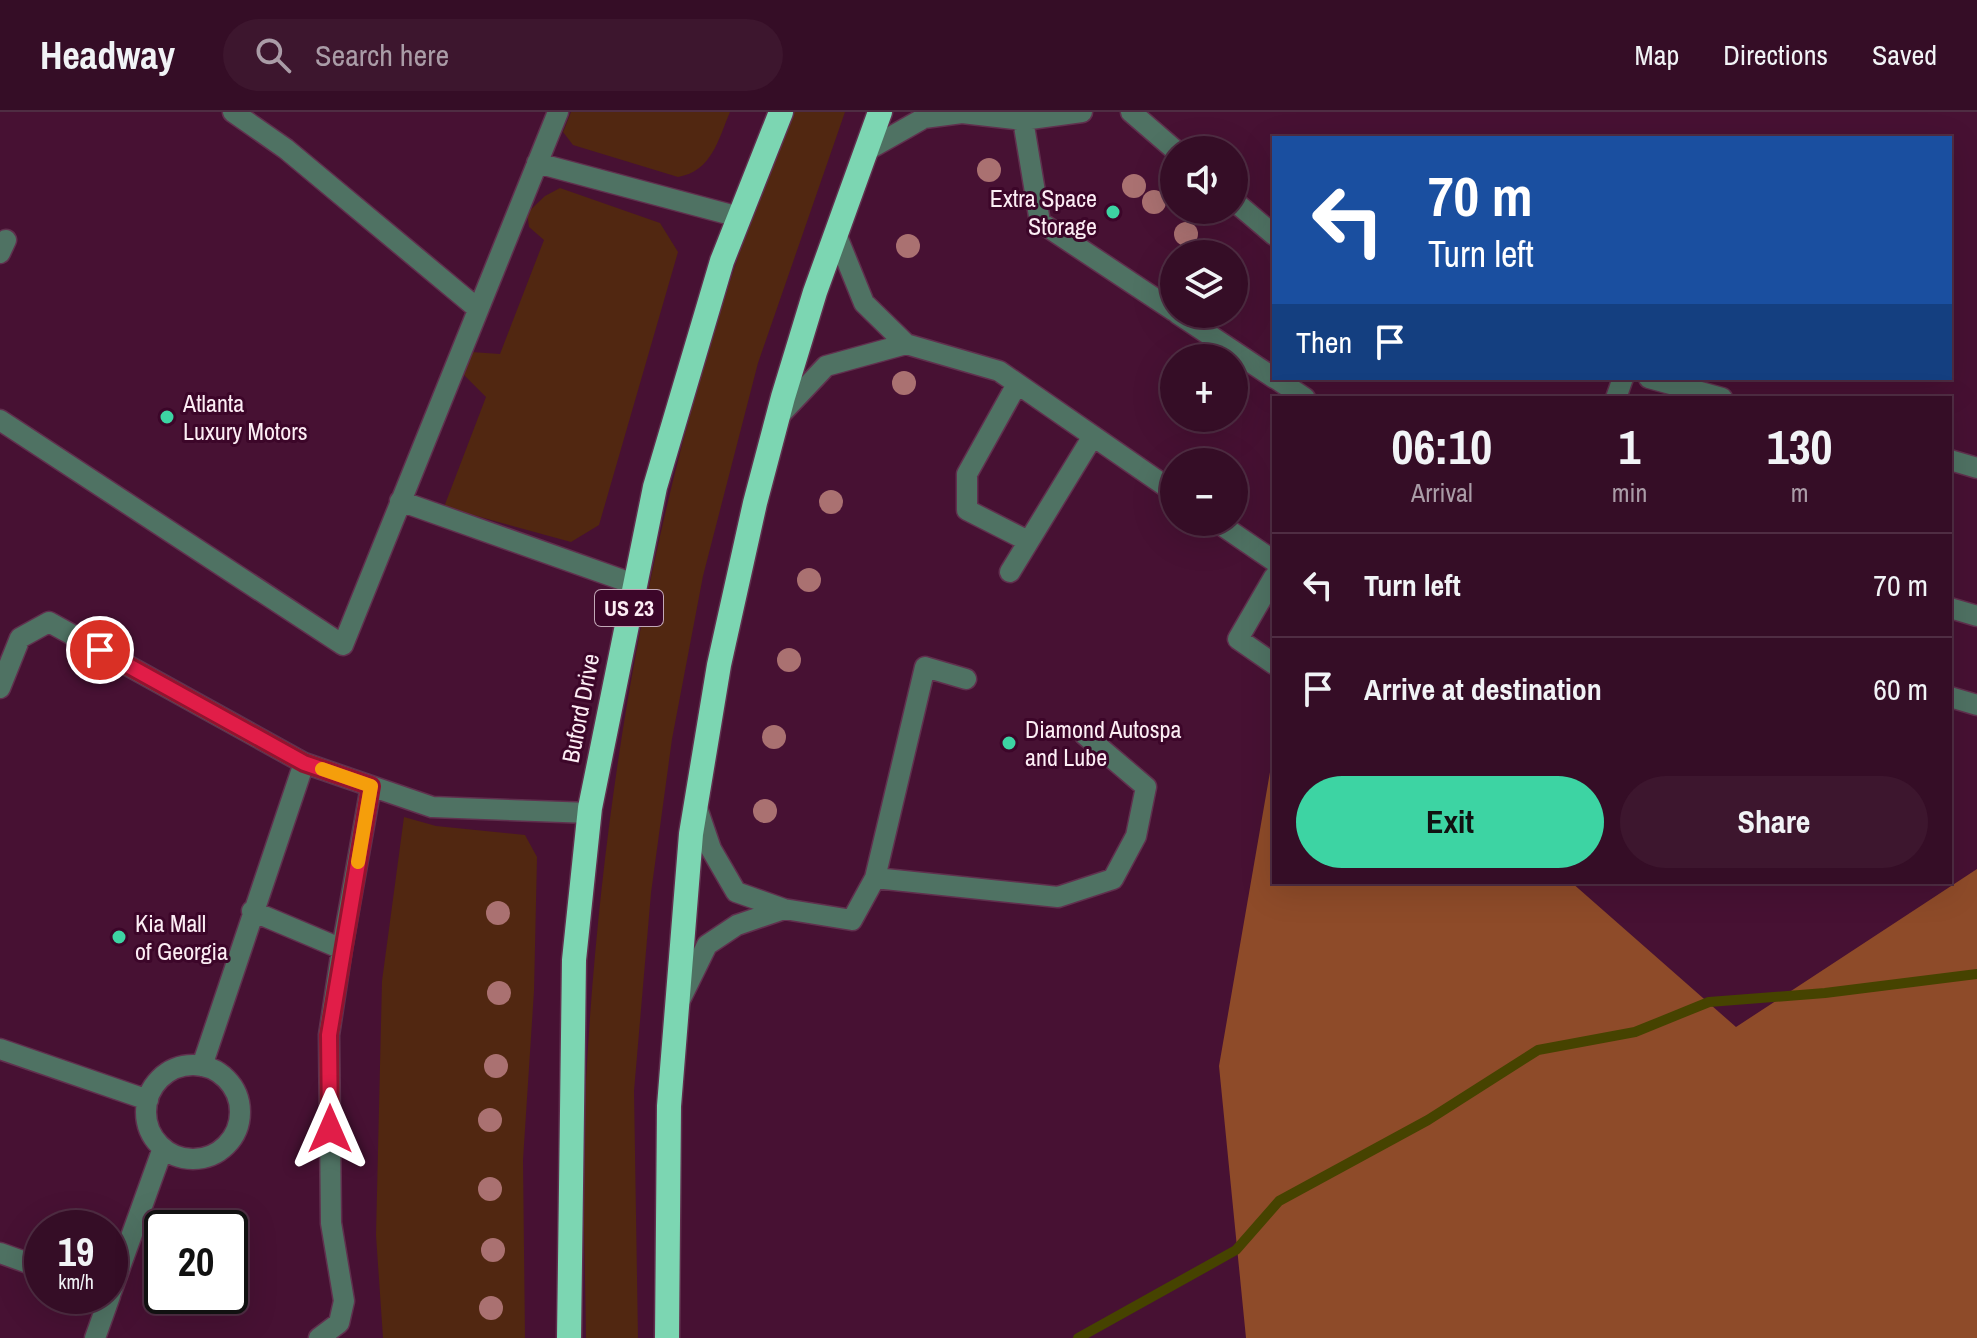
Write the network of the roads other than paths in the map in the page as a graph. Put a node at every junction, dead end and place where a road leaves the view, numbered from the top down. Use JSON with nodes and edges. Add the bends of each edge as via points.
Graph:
{"nodes":[{"id":1,"x":233,"y":112,"type":"edge"},
{"id":2,"x":558,"y":112,"type":"edge"},
{"id":3,"x":781,"y":112,"type":"edge"},
{"id":4,"x":880,"y":112,"type":"edge"},
{"id":5,"x":1082,"y":112,"type":"edge"},
{"id":6,"x":1131,"y":112,"type":"edge"},
{"id":7,"x":1018,"y":116,"type":"edge"},
{"id":8,"x":1160,"y":137,"type":"edge"},
{"id":9,"x":864,"y":152,"type":"junction"},
{"id":10,"x":537,"y":163,"type":"junction"},
{"id":11,"x":1248,"y":213,"type":"edge"},
{"id":12,"x":739,"y":217,"type":"junction"},
{"id":13,"x":1272,"y":233,"type":"edge"},
{"id":14,"x":836,"y":234,"type":"junction"},
{"id":15,"x":1160,"y":302,"type":"edge"},
{"id":16,"x":478,"y":309,"type":"junction"},
{"id":17,"x":1199,"y":328,"type":"edge"},
{"id":18,"x":906,"y":344,"type":"junction"},
{"id":19,"x":1272,"y":377,"type":"edge"},
{"id":20,"x":1277,"y":380,"type":"edge"},
{"id":21,"x":1656,"y":380,"type":"edge"},
{"id":22,"x":1017,"y":384,"type":"junction"},
{"id":23,"x":1302,"y":396,"type":"edge"},
{"id":24,"x":1715,"y":396,"type":"edge"},
{"id":25,"x":778,"y":417,"type":"junction"},
{"id":26,"x":0,"y":420,"type":"edge"},
{"id":27,"x":1093,"y":436,"type":"junction"},
{"id":28,"x":1952,"y":461,"type":"edge"},
{"id":29,"x":1977,"y":468,"type":"edge"},
{"id":30,"x":1160,"y":482,"type":"edge"},
{"id":31,"x":400,"y":501,"type":"junction"},
{"id":32,"x":1237,"y":536,"type":"edge"},
{"id":33,"x":1028,"y":541,"type":"junction"},
{"id":34,"x":1272,"y":560,"type":"edge"},
{"id":35,"x":1010,"y":572,"type":"dead end"},
{"id":36,"x":1272,"y":580,"type":"edge"},
{"id":37,"x":634,"y":584,"type":"junction"},
{"id":38,"x":1952,"y":609,"type":"edge"},
{"id":39,"x":1977,"y":616,"type":"edge"},
{"id":40,"x":1272,"y":663,"type":"edge"},
{"id":41,"x":966,"y":679,"type":"dead end"},
{"id":42,"x":0,"y":688,"type":"edge"},
{"id":43,"x":1952,"y":705,"type":"edge"},
{"id":44,"x":1977,"y":705,"type":"edge"},
{"id":45,"x":1085,"y":735,"type":"dead end"},
{"id":46,"x":304,"y":763,"type":"junction"},
{"id":47,"x":371,"y":786,"type":"junction"},
{"id":48,"x":696,"y":805,"type":"junction"},
{"id":49,"x":590,"y":813,"type":"junction"},
{"id":50,"x":875,"y":878,"type":"junction"},
{"id":51,"x":784,"y":909,"type":"junction"},
{"id":52,"x":252,"y":911,"type":"junction"},
{"id":53,"x":342,"y":949,"type":"junction"},
{"id":54,"x":677,"y":1007,"type":"junction"},
{"id":55,"x":0,"y":1049,"type":"edge"},
{"id":56,"x":202,"y":1066,"type":"junction"},
{"id":57,"x":148,"y":1100,"type":"junction"},
{"id":58,"x":163,"y":1148,"type":"junction"},
{"id":59,"x":128,"y":1244,"type":"edge"},
{"id":60,"x":0,"y":1253,"type":"edge"},
{"id":61,"x":24,"y":1262,"type":"edge"},
{"id":62,"x":103,"y":1314,"type":"edge"},
{"id":63,"x":95,"y":1338,"type":"edge"},
{"id":64,"x":319,"y":1338,"type":"edge"},
{"id":65,"x":569,"y":1338,"type":"edge"},
{"id":66,"x":667,"y":1338,"type":"edge"}],
"edges":[{"from":1,"to":16,"type":"lane","via":[[286,149]]},
{"from":2,"to":10,"type":"lane"},
{"from":3,"to":12,"type":"highway","name":"Buford Drive","number":"US 23"},
{"from":4,"to":9,"type":"highway"},
{"from":5,"to":7,"type":"lane"},
{"from":6,"to":8,"type":"lane"},
{"from":7,"to":9,"type":"lane","via":[[962,113],[924,118]]},
{"from":7,"to":15,"type":"lane","via":[[1040,222]]},
{"from":9,"to":14,"type":"highway"},
{"from":10,"to":12,"type":"lane"},
{"from":10,"to":16,"type":"lane"},
{"from":11,"to":13,"type":"lane"},
{"from":12,"to":37,"type":"highway","name":"Buford Drive","number":"US 23","via":[[655,487]]},
{"from":14,"to":18,"type":"lane","via":[[864,303]]},
{"from":14,"to":25,"type":"highway"},
{"from":16,"to":31,"type":"lane"},
{"from":17,"to":19,"type":"lane"},
{"from":18,"to":22,"type":"lane","via":[[999,371]]},
{"from":18,"to":25,"type":"lane","via":[[826,366]]},
{"from":20,"to":23,"type":"lane"},
{"from":21,"to":24,"type":"lane"},
{"from":22,"to":27,"type":"lane"},
{"from":22,"to":33,"type":"lane","via":[[967,474],[967,510]]},
{"from":25,"to":48,"type":"highway","via":[[719,665]]},
{"from":26,"to":31,"type":"lane","via":[[343,645]]},
{"from":27,"to":30,"type":"lane"},
{"from":27,"to":33,"type":"lane"},
{"from":28,"to":29,"type":"lane"},
{"from":31,"to":37,"type":"lane"},
{"from":32,"to":34,"type":"lane"},
{"from":33,"to":35,"type":"lane"},
{"from":36,"to":40,"type":"lane","via":[[1238,639]]},
{"from":37,"to":49,"type":"highway","name":"Buford Drive","number":"US 23"},
{"from":38,"to":39,"type":"lane"},
{"from":41,"to":50,"type":"lane","via":[[925,667]]},
{"from":42,"to":46,"type":"lane","via":[[20,638],[49,622]]},
{"from":43,"to":44,"type":"lane"},
{"from":45,"to":50,"type":"lane","via":[[1146,787],[1136,836],[1113,879],[1058,897]]},
{"from":46,"to":47,"type":"lane"},
{"from":46,"to":52,"type":"lane"},
{"from":47,"to":49,"type":"lane","via":[[432,807]]},
{"from":47,"to":53,"type":"lane"},
{"from":48,"to":51,"type":"lane","via":[[711,849],[736,892]]},
{"from":48,"to":54,"type":"highway"},
{"from":49,"to":65,"type":"highway","name":"Buford Drive","number":"US 23","via":[[574,960]]},
{"from":50,"to":51,"type":"lane","via":[[852,920]]},
{"from":51,"to":54,"type":"lane","via":[[737,925],[707,945]]},
{"from":52,"to":53,"type":"lane"},
{"from":52,"to":56,"type":"lane"},
{"from":53,"to":64,"type":"lane","via":[[329,1035],[331,1223],[344,1301],[339,1323]]},
{"from":54,"to":66,"type":"highway","via":[[669,1106]]},
{"from":55,"to":57,"type":"lane"},
{"from":56,"to":57,"type":"lane","via":[[170,1070]]},
{"from":56,"to":58,"type":"lane","via":[[229,1081],[237,1095],[238,1127],[230,1141],[205,1158],[190,1160]]},
{"from":57,"to":58,"type":"lane","via":[[147,1123]]},
{"from":58,"to":59,"type":"lane"},
{"from":60,"to":61,"type":"lane"},
{"from":62,"to":63,"type":"lane"}]}
